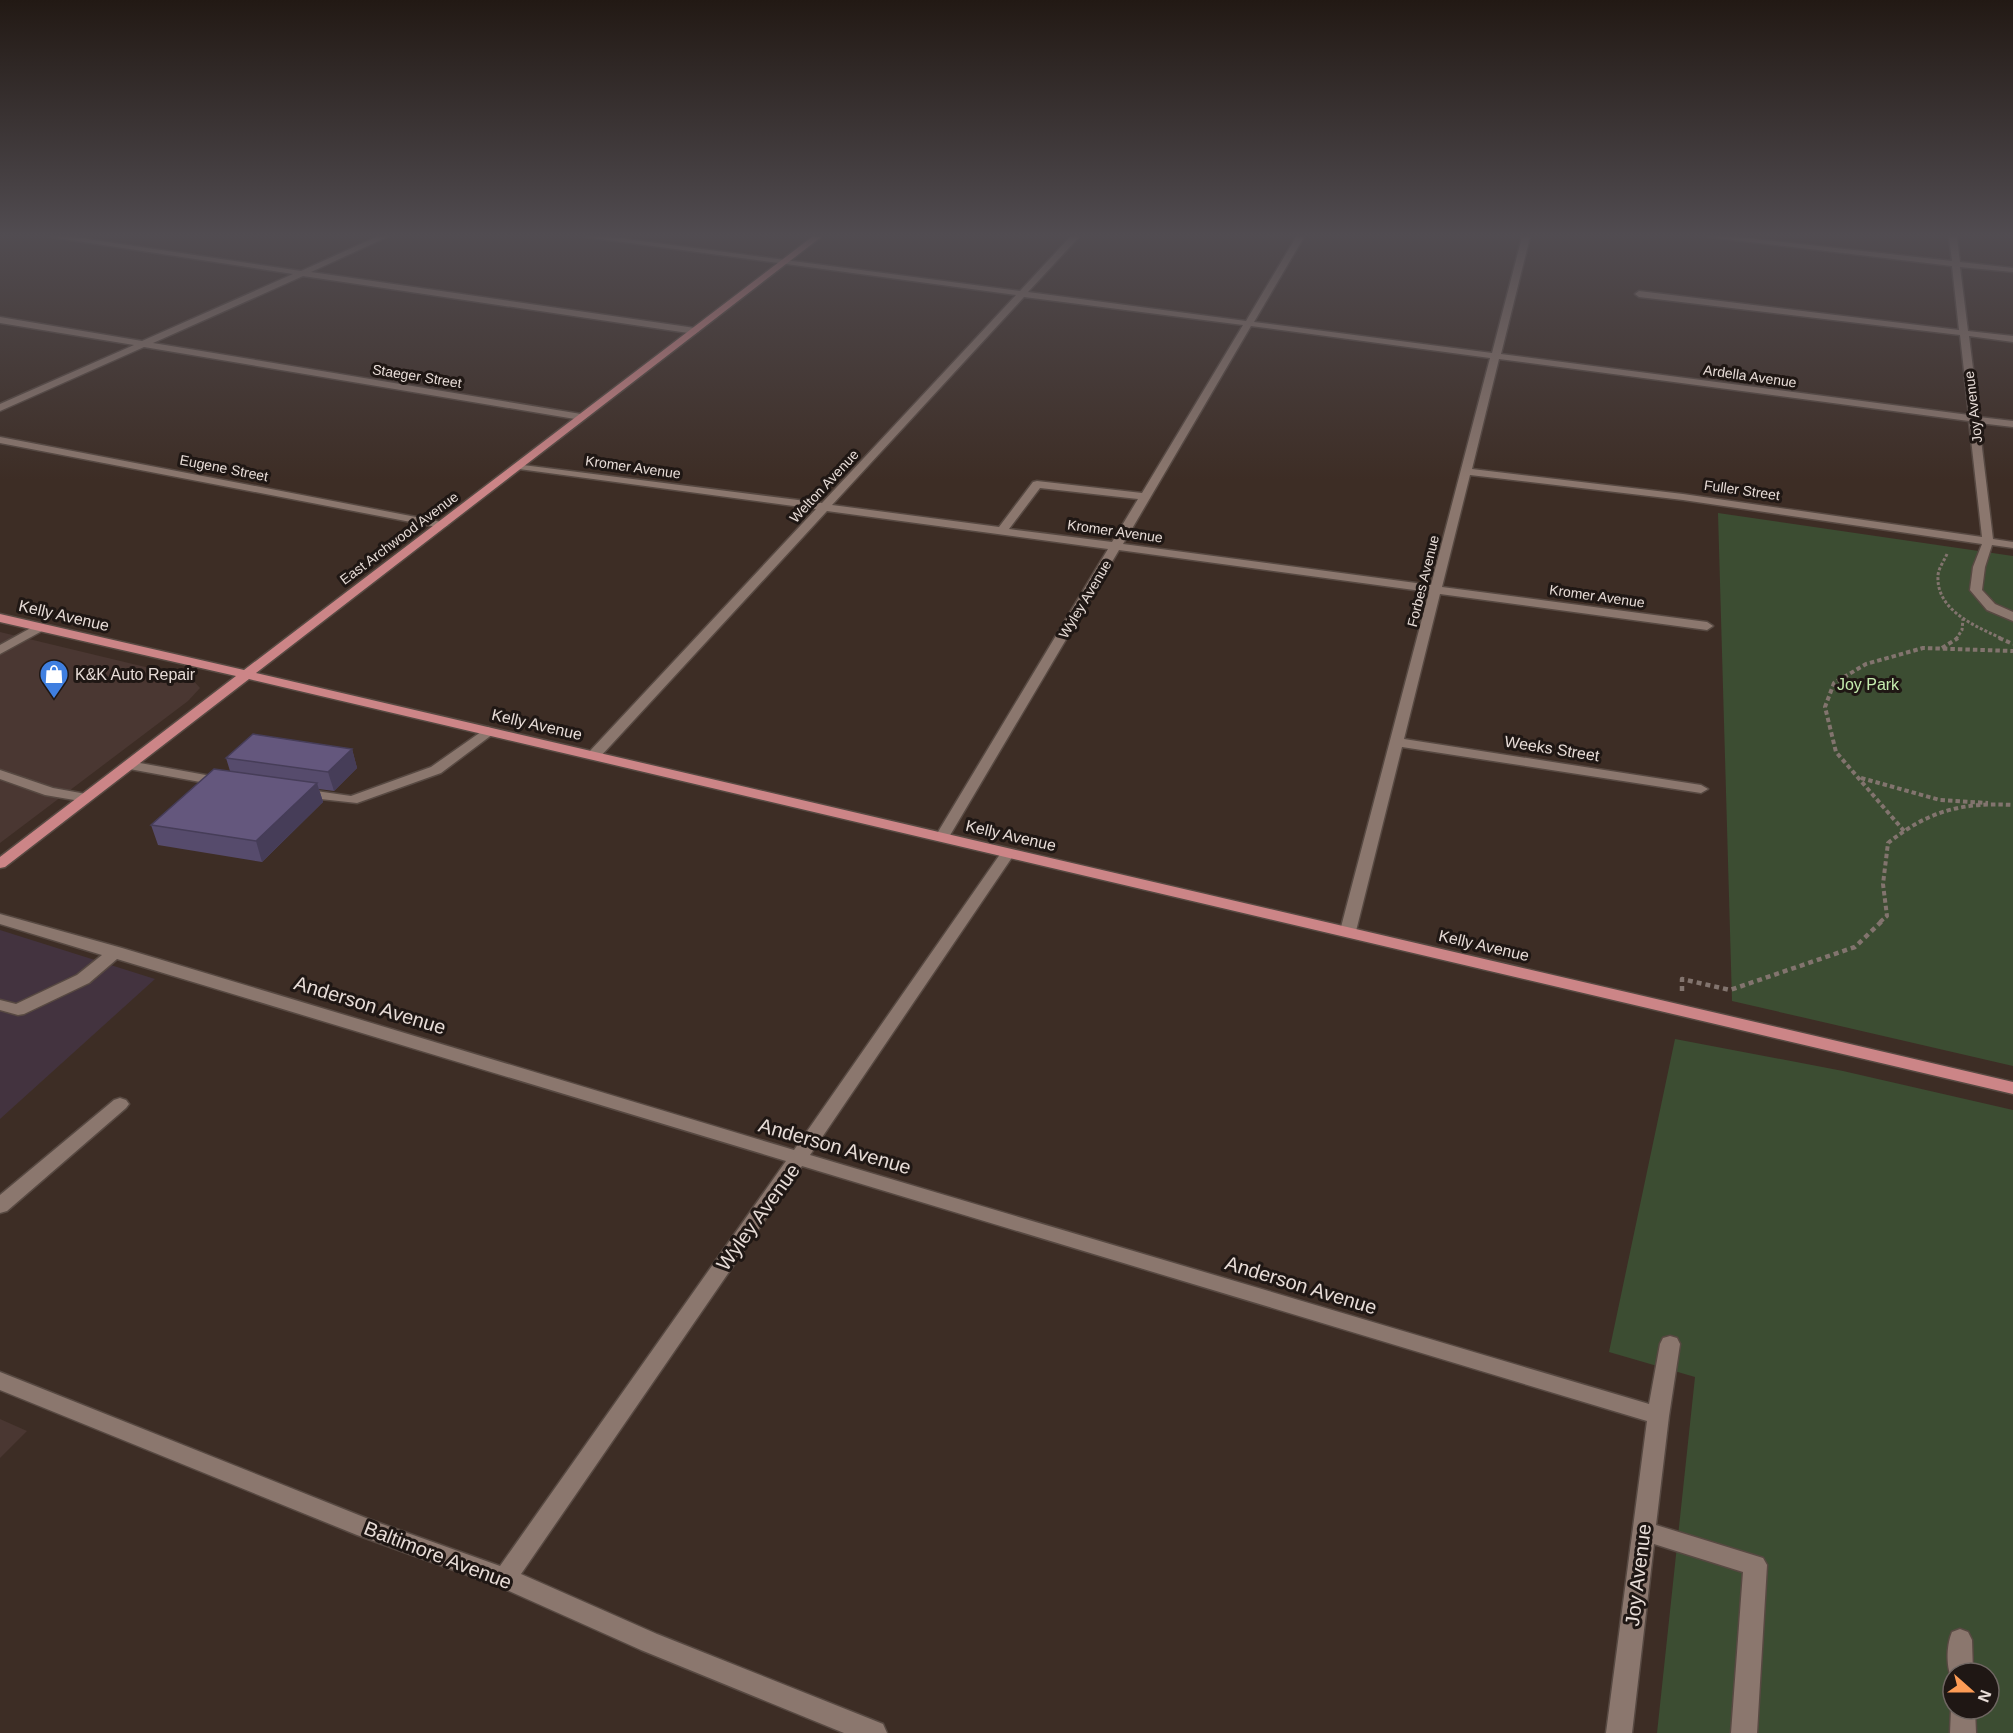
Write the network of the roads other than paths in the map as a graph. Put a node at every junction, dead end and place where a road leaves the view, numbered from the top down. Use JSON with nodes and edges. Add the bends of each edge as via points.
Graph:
{"nodes":[{"id":1,"x":203,"y":318,"type":"edge"},
{"id":2,"x":604,"y":318,"type":"edge"},
{"id":3,"x":712,"y":318,"type":"edge"},
{"id":4,"x":1001,"y":318,"type":"edge"},
{"id":5,"x":1203,"y":318,"type":"edge"},
{"id":6,"x":1253,"y":318,"type":"edge"},
{"id":7,"x":1506,"y":318,"type":"edge"},
{"id":8,"x":1838,"y":318,"type":"edge"},
{"id":9,"x":1962,"y":318,"type":"edge"},
{"id":10,"x":0,"y":320,"type":"edge"},
{"id":11,"x":1249,"y":324,"type":"junction"},
{"id":12,"x":695,"y":331,"type":"junction"},
{"id":13,"x":1964,"y":333,"type":"junction"},
{"id":14,"x":2013,"y":339,"type":"edge"},
{"id":15,"x":143,"y":345,"type":"junction"},
{"id":16,"x":1496,"y":356,"type":"junction"},
{"id":17,"x":0,"y":408,"type":"edge"},
{"id":18,"x":581,"y":417,"type":"junction"},
{"id":19,"x":1975,"y":419,"type":"junction"},
{"id":20,"x":2013,"y":424,"type":"edge"},
{"id":21,"x":0,"y":440,"type":"edge"},
{"id":22,"x":519,"y":466,"type":"junction"},
{"id":23,"x":1466,"y":471,"type":"junction"},
{"id":24,"x":1145,"y":497,"type":"junction"},
{"id":25,"x":824,"y":507,"type":"junction"},
{"id":26,"x":442,"y":525,"type":"junction"},
{"id":27,"x":1002,"y":531,"type":"junction"},
{"id":28,"x":1988,"y":542,"type":"junction"},
{"id":29,"x":2013,"y":545,"type":"edge"},
{"id":30,"x":1116,"y":546,"type":"junction"},
{"id":31,"x":1436,"y":590,"type":"junction"},
{"id":32,"x":2013,"y":617,"type":"edge"},
{"id":33,"x":0,"y":618,"type":"edge"},
{"id":34,"x":1707,"y":626,"type":"dead end"},
{"id":35,"x":38,"y":628,"type":"junction"},
{"id":36,"x":0,"y":650,"type":"edge"},
{"id":37,"x":247,"y":675,"type":"junction"},
{"id":38,"x":488,"y":731,"type":"junction"},
{"id":39,"x":1396,"y":742,"type":"junction"},
{"id":40,"x":594,"y":755,"type":"junction"},
{"id":41,"x":129,"y":765,"type":"junction"},
{"id":42,"x":0,"y":774,"type":"edge"},
{"id":43,"x":238,"y":784,"type":"edge"},
{"id":44,"x":1701,"y":789,"type":"dead end"},
{"id":45,"x":283,"y":791,"type":"edge"},
{"id":46,"x":86,"y":798,"type":"junction"},
{"id":47,"x":942,"y":837,"type":"junction"},
{"id":48,"x":1008,"y":853,"type":"junction"},
{"id":49,"x":0,"y":864,"type":"edge"},
{"id":50,"x":0,"y":919,"type":"edge"},
{"id":51,"x":1348,"y":931,"type":"junction"},
{"id":52,"x":116,"y":952,"type":"junction"},
{"id":53,"x":0,"y":1005,"type":"edge"},
{"id":54,"x":2013,"y":1088,"type":"edge"},
{"id":55,"x":120,"y":1104,"type":"dead end"},
{"id":56,"x":799,"y":1160,"type":"junction"},
{"id":57,"x":0,"y":1206,"type":"edge"},
{"id":58,"x":1670,"y":1344,"type":"dead end"},
{"id":59,"x":0,"y":1382,"type":"edge"},
{"id":60,"x":1658,"y":1416,"type":"junction"},
{"id":61,"x":1644,"y":1531,"type":"junction"},
{"id":62,"x":505,"y":1578,"type":"junction"},
{"id":63,"x":1960,"y":1640,"type":"dead end"},
{"id":64,"x":1961,"y":1661,"type":"edge"},
{"id":65,"x":874,"y":1733,"type":"edge"},
{"id":66,"x":1619,"y":1733,"type":"edge"},
{"id":67,"x":1744,"y":1733,"type":"edge"}],
"edges":[{"from":1,"to":15,"type":"street"},
{"from":2,"to":12,"type":"street"},
{"from":3,"to":12,"type":"main road","name":"East Archwood Avenue"},
{"from":4,"to":25,"type":"street","name":"Welton Avenue"},
{"from":5,"to":11,"type":"street","name":"Ardella Avenue"},
{"from":6,"to":11,"type":"street","name":"Wyley Avenue"},
{"from":7,"to":16,"type":"street","name":"Forbes Avenue"},
{"from":8,"to":13,"type":"street"},
{"from":9,"to":13,"type":"street","name":"Joy Avenue"},
{"from":10,"to":15,"type":"street","name":"Staeger Street"},
{"from":11,"to":16,"type":"street","name":"Ardella Avenue"},
{"from":11,"to":24,"type":"street","name":"Wyley Avenue"},
{"from":12,"to":18,"type":"main road","name":"East Archwood Avenue"},
{"from":13,"to":14,"type":"street"},
{"from":13,"to":19,"type":"street","name":"Joy Avenue"},
{"from":15,"to":17,"type":"street"},
{"from":15,"to":18,"type":"street","name":"Staeger Street"},
{"from":16,"to":19,"type":"street","name":"Ardella Avenue"},
{"from":16,"to":23,"type":"street","name":"Forbes Avenue"},
{"from":18,"to":22,"type":"main road","name":"East Archwood Avenue"},
{"from":19,"to":20,"type":"street","name":"Ardella Avenue"},
{"from":19,"to":28,"type":"street","name":"Joy Avenue"},
{"from":21,"to":26,"type":"street","name":"Eugene Street"},
{"from":22,"to":25,"type":"street","name":"Kromer Avenue"},
{"from":22,"to":26,"type":"main road","name":"East Archwood Avenue"},
{"from":23,"to":28,"type":"street","name":"Fuller Street","via":[[1683,497]]},
{"from":23,"to":31,"type":"street","name":"Forbes Avenue"},
{"from":24,"to":27,"type":"street","via":[[1037,484]]},
{"from":24,"to":30,"type":"street","name":"Wyley Avenue"},
{"from":25,"to":27,"type":"street","name":"Kromer Avenue"},
{"from":25,"to":40,"type":"street","name":"Welton Avenue"},
{"from":26,"to":37,"type":"main road","name":"East Archwood Avenue"},
{"from":27,"to":30,"type":"street","name":"Kromer Avenue"},
{"from":28,"to":29,"type":"street","name":"Fuller Street"},
{"from":28,"to":32,"type":"street","via":[[1976,590],[1990,607]]},
{"from":30,"to":31,"type":"street","name":"Kromer Avenue"},
{"from":30,"to":47,"type":"street","name":"Wyley Avenue"},
{"from":31,"to":34,"type":"street","name":"Kromer Avenue"},
{"from":31,"to":39,"type":"street","name":"Forbes Avenue"},
{"from":33,"to":35,"type":"main road","name":"Kelly Avenue"},
{"from":35,"to":36,"type":"street"},
{"from":35,"to":37,"type":"main road","name":"Kelly Avenue"},
{"from":37,"to":38,"type":"main road","name":"Kelly Avenue"},
{"from":37,"to":41,"type":"main road","name":"East Archwood Avenue"},
{"from":38,"to":40,"type":"main road","name":"Kelly Avenue"},
{"from":38,"to":45,"type":"street","via":[[436,770],[352,800]]},
{"from":39,"to":44,"type":"street","name":"Weeks Street"},
{"from":39,"to":51,"type":"street","name":"Forbes Avenue"},
{"from":40,"to":47,"type":"main road","name":"Kelly Avenue"},
{"from":41,"to":43,"type":"street"},
{"from":41,"to":46,"type":"main road","name":"East Archwood Avenue"},
{"from":42,"to":46,"type":"street","via":[[50,792]]},
{"from":46,"to":49,"type":"main road","name":"East Archwood Avenue"},
{"from":47,"to":48,"type":"main road","name":"Kelly Avenue"},
{"from":48,"to":51,"type":"main road","name":"Kelly Avenue"},
{"from":48,"to":56,"type":"street","name":"Wyley Avenue"},
{"from":50,"to":52,"type":"street","name":"Anderson Avenue"},
{"from":51,"to":54,"type":"main road","name":"Kelly Avenue"},
{"from":52,"to":53,"type":"street","via":[[83,979],[18,1010]]},
{"from":52,"to":56,"type":"street","name":"Anderson Avenue"},
{"from":55,"to":57,"type":"street"},
{"from":56,"to":60,"type":"street","name":"Anderson Avenue"},
{"from":56,"to":62,"type":"street","name":"Wyley Avenue"},
{"from":58,"to":60,"type":"street","name":"Joy Avenue"},
{"from":59,"to":62,"type":"street","name":"Baltimore Avenue"},
{"from":60,"to":61,"type":"street","name":"Joy Avenue"},
{"from":61,"to":66,"type":"street","name":"Joy Avenue"},
{"from":61,"to":67,"type":"street","via":[[1755,1565]]},
{"from":62,"to":65,"type":"street","name":"Baltimore Avenue","via":[[649,1642]]},
{"from":63,"to":64,"type":"street"}]}
